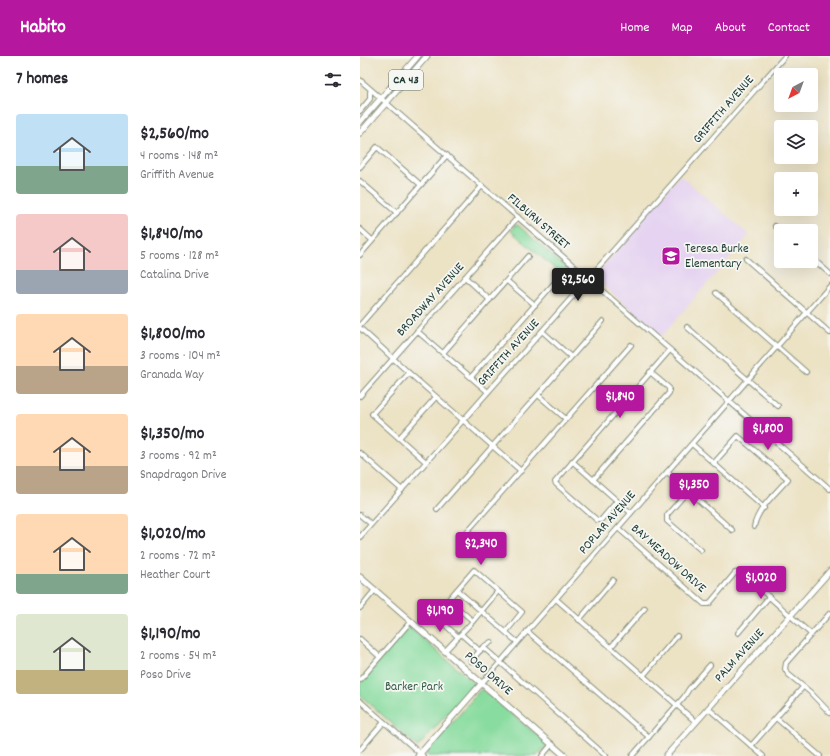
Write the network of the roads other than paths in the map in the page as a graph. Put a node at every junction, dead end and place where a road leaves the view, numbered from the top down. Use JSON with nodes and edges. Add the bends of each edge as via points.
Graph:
{"nodes":[{"id":1,"x":418,"y":56,"type":"edge"},
{"id":2,"x":427,"y":56,"type":"edge"},
{"id":3,"x":785,"y":56,"type":"edge"},
{"id":4,"x":360,"y":80,"type":"edge"},
{"id":5,"x":371,"y":90,"type":"junction"},
{"id":6,"x":381,"y":99,"type":"junction"},
{"id":7,"x":386,"y":103,"type":"junction"},
{"id":8,"x":360,"y":111,"type":"edge"},
{"id":9,"x":360,"y":122,"type":"edge"},
{"id":10,"x":360,"y":133,"type":"edge"},
{"id":11,"x":447,"y":155,"type":"junction"},
{"id":12,"x":360,"y":167,"type":"edge"},
{"id":13,"x":360,"y":181,"type":"edge"},
{"id":14,"x":421,"y":185,"type":"junction"},
{"id":15,"x":482,"y":186,"type":"junction"},
{"id":16,"x":397,"y":213,"type":"junction"},
{"id":17,"x":518,"y":217,"type":"junction"},
{"id":18,"x":360,"y":229,"type":"edge"},
{"id":19,"x":372,"y":240,"type":"junction"},
{"id":20,"x":360,"y":254,"type":"edge"},
{"id":21,"x":528,"y":256,"type":"dead end"},
{"id":22,"x":746,"y":259,"type":"dead end"},
{"id":23,"x":818,"y":263,"type":"edge"},
{"id":24,"x":830,"y":274,"type":"edge"},
{"id":25,"x":465,"y":278,"type":"junction"},
{"id":26,"x":588,"y":278,"type":"junction"},
{"id":27,"x":507,"y":281,"type":"junction"},
{"id":28,"x":556,"y":281,"type":"dead end"},
{"id":29,"x":830,"y":286,"type":"edge"},
{"id":30,"x":716,"y":293,"type":"dead end"},
{"id":31,"x":490,"y":300,"type":"junction"},
{"id":32,"x":535,"y":305,"type":"junction"},
{"id":33,"x":807,"y":312,"type":"junction"},
{"id":34,"x":603,"y":321,"type":"dead end"},
{"id":35,"x":360,"y":325,"type":"edge"},
{"id":36,"x":687,"y":327,"type":"dead end"},
{"id":37,"x":360,"y":328,"type":"edge"},
{"id":38,"x":417,"y":331,"type":"junction"},
{"id":39,"x":542,"y":331,"type":"junction"},
{"id":40,"x":830,"y":333,"type":"edge"},
{"id":41,"x":631,"y":345,"type":"dead end"},
{"id":42,"x":777,"y":346,"type":"junction"},
{"id":43,"x":670,"y":350,"type":"junction"},
{"id":44,"x":443,"y":353,"type":"junction"},
{"id":45,"x":571,"y":357,"type":"junction"},
{"id":46,"x":393,"y":358,"type":"junction"},
{"id":47,"x":650,"y":372,"type":"junction"},
{"id":48,"x":806,"y":372,"type":"dead end"},
{"id":49,"x":409,"y":373,"type":"junction"},
{"id":50,"x":471,"y":378,"type":"junction"},
{"id":51,"x":748,"y":380,"type":"junction"},
{"id":52,"x":488,"y":392,"type":"junction"},
{"id":53,"x":361,"y":394,"type":"edge"},
{"id":54,"x":538,"y":395,"type":"junction"},
{"id":55,"x":436,"y":397,"type":"junction"},
{"id":56,"x":729,"y":402,"type":"junction"},
{"id":57,"x":778,"y":406,"type":"dead end"},
{"id":58,"x":566,"y":419,"type":"junction"},
{"id":59,"x":463,"y":421,"type":"junction"},
{"id":60,"x":399,"y":438,"type":"junction"},
{"id":61,"x":692,"y":444,"type":"junction"},
{"id":62,"x":492,"y":446,"type":"junction"},
{"id":63,"x":360,"y":453,"type":"edge"},
{"id":64,"x":572,"y":461,"type":"junction"},
{"id":65,"x":426,"y":462,"type":"junction"},
{"id":66,"x":714,"y":463,"type":"junction"},
{"id":67,"x":521,"y":471,"type":"junction"},
{"id":68,"x":667,"y":472,"type":"junction"},
{"id":69,"x":593,"y":480,"type":"junction"},
{"id":70,"x":830,"y":489,"type":"edge"},
{"id":71,"x":402,"y":490,"type":"junction"},
{"id":72,"x":688,"y":491,"type":"junction"},
{"id":73,"x":617,"y":501,"type":"junction"},
{"id":74,"x":764,"y":508,"type":"junction"},
{"id":75,"x":437,"y":509,"type":"dead end"},
{"id":76,"x":631,"y":513,"type":"junction"},
{"id":77,"x":360,"y":515,"type":"edge"},
{"id":78,"x":371,"y":524,"type":"junction"},
{"id":79,"x":754,"y":527,"type":"dead end"},
{"id":80,"x":618,"y":528,"type":"junction"},
{"id":81,"x":732,"y":530,"type":"dead end"},
{"id":82,"x":465,"y":534,"type":"dead end"},
{"id":83,"x":360,"y":537,"type":"edge"},
{"id":84,"x":701,"y":550,"type":"dead end"},
{"id":85,"x":830,"y":571,"type":"edge"},
{"id":86,"x":360,"y":577,"type":"edge"},
{"id":87,"x":613,"y":580,"type":"dead end"},
{"id":88,"x":376,"y":590,"type":"junction"},
{"id":89,"x":457,"y":590,"type":"junction"},
{"id":90,"x":498,"y":591,"type":"junction"},
{"id":91,"x":769,"y":597,"type":"junction"},
{"id":92,"x":556,"y":599,"type":"junction"},
{"id":93,"x":360,"y":608,"type":"edge"},
{"id":94,"x":645,"y":608,"type":"dead end"},
{"id":95,"x":482,"y":610,"type":"junction"},
{"id":96,"x":830,"y":613,"type":"edge"},
{"id":97,"x":436,"y":616,"type":"dead end"},
{"id":98,"x":791,"y":616,"type":"junction"},
{"id":99,"x":579,"y":620,"type":"junction"},
{"id":100,"x":411,"y":621,"type":"junction"},
{"id":101,"x":472,"y":622,"type":"junction"},
{"id":102,"x":527,"y":631,"type":"junction"},
{"id":103,"x":506,"y":632,"type":"junction"},
{"id":104,"x":738,"y":633,"type":"dead end"},
{"id":105,"x":811,"y":634,"type":"junction"},
{"id":106,"x":459,"y":636,"type":"junction"},
{"id":107,"x":678,"y":636,"type":"dead end"},
{"id":108,"x":360,"y":639,"type":"edge"},
{"id":109,"x":491,"y":642,"type":"dead end"},
{"id":110,"x":517,"y":642,"type":"junction"},
{"id":111,"x":611,"y":647,"type":"junction"},
{"id":112,"x":481,"y":649,"type":"junction"},
{"id":113,"x":445,"y":651,"type":"junction"},
{"id":114,"x":380,"y":657,"type":"junction"},
{"id":115,"x":471,"y":661,"type":"dead end"},
{"id":116,"x":499,"y":663,"type":"junction"},
{"id":117,"x":710,"y":665,"type":"dead end"},
{"id":118,"x":643,"y":676,"type":"junction"},
{"id":119,"x":360,"y":680,"type":"edge"},
{"id":120,"x":482,"y":683,"type":"junction"},
{"id":121,"x":803,"y":686,"type":"junction"},
{"id":122,"x":360,"y":701,"type":"edge"},
{"id":123,"x":677,"y":705,"type":"junction"},
{"id":124,"x":708,"y":708,"type":"junction"},
{"id":125,"x":830,"y":712,"type":"edge"},
{"id":126,"x":776,"y":718,"type":"junction"},
{"id":127,"x":384,"y":722,"type":"junction"},
{"id":128,"x":696,"y":722,"type":"junction"},
{"id":129,"x":649,"y":736,"type":"junction"},
{"id":130,"x":552,"y":744,"type":"junction"},
{"id":131,"x":751,"y":746,"type":"junction"},
{"id":132,"x":360,"y":750,"type":"edge"},
{"id":133,"x":420,"y":755,"type":"edge"},
{"id":134,"x":542,"y":756,"type":"edge"},
{"id":135,"x":565,"y":756,"type":"edge"},
{"id":136,"x":606,"y":756,"type":"edge"},
{"id":137,"x":632,"y":756,"type":"edge"},
{"id":138,"x":666,"y":756,"type":"edge"},
{"id":139,"x":763,"y":756,"type":"edge"},
{"id":140,"x":820,"y":756,"type":"edge"}],
"edges":[{"from":1,"to":6,"type":"main road","number":"CA 43"},
{"from":2,"to":7,"type":"main road","number":"CA 43"},
{"from":3,"to":26,"type":"street","name":"GRIFFITH AVENUE"},
{"from":4,"to":5,"type":"street","name":"FILBURN STREET"},
{"from":5,"to":6,"type":"street","name":"FILBURN STREET"},
{"from":5,"to":8,"type":"street","via":[[370,99]]},
{"from":6,"to":7,"type":"street","name":"FILBURN STREET"},
{"from":6,"to":9,"type":"main road","number":"CA 43"},
{"from":7,"to":10,"type":"main road","number":"CA 43"},
{"from":7,"to":11,"type":"street","name":"FILBURN STREET"},
{"from":11,"to":14,"type":"street"},
{"from":11,"to":15,"type":"street","name":"FILBURN STREET"},
{"from":12,"to":14,"type":"street","via":[[377,147]]},
{"from":13,"to":16,"type":"street"},
{"from":14,"to":16,"type":"street"},
{"from":15,"to":17,"type":"street","name":"FILBURN STREET"},
{"from":15,"to":35,"type":"street"},
{"from":16,"to":19,"type":"street"},
{"from":17,"to":25,"type":"street","name":"BROADWAY AVENUE"},
{"from":17,"to":26,"type":"street","name":"FILBURN STREET"},
{"from":18,"to":19,"type":"street"},
{"from":19,"to":20,"type":"street"},
{"from":21,"to":27,"type":"street"},
{"from":22,"to":33,"type":"street"},
{"from":23,"to":24,"type":"street"},
{"from":25,"to":31,"type":"street"},
{"from":25,"to":38,"type":"street","name":"BROADWAY AVENUE"},
{"from":26,"to":39,"type":"street","name":"GRIFFITH AVENUE"},
{"from":26,"to":43,"type":"street","name":"FILBURN STREET"},
{"from":27,"to":31,"type":"street"},
{"from":27,"to":32,"type":"street"},
{"from":28,"to":32,"type":"street"},
{"from":29,"to":33,"type":"street","name":"POPLAR AVENUE"},
{"from":30,"to":42,"type":"street"},
{"from":31,"to":44,"type":"street"},
{"from":32,"to":50,"type":"street"},
{"from":33,"to":40,"type":"street"},
{"from":33,"to":42,"type":"street","name":"POPLAR AVENUE"},
{"from":34,"to":45,"type":"street"},
{"from":36,"to":51,"type":"street"},
{"from":37,"to":46,"type":"street"},
{"from":38,"to":44,"type":"street"},
{"from":38,"to":46,"type":"street","name":"BROADWAY AVENUE"},
{"from":39,"to":45,"type":"street"},
{"from":39,"to":52,"type":"street","name":"GRIFFITH AVENUE"},
{"from":41,"to":58,"type":"street"},
{"from":42,"to":48,"type":"street"},
{"from":42,"to":51,"type":"street","name":"POPLAR AVENUE"},
{"from":43,"to":47,"type":"street"},
{"from":43,"to":56,"type":"street","name":"FILBURN STREET"},
{"from":44,"to":50,"type":"street"},
{"from":45,"to":54,"type":"street"},
{"from":46,"to":49,"type":"street"},
{"from":46,"to":53,"type":"street","name":"BROADWAY AVENUE"},
{"from":47,"to":64,"type":"street"},
{"from":47,"to":69,"type":"street","via":[[669,388],[669,393]]},
{"from":49,"to":55,"type":"street"},
{"from":49,"to":60,"type":"street","via":[[372,414]]},
{"from":50,"to":52,"type":"street"},
{"from":51,"to":56,"type":"street","name":"POPLAR AVENUE"},
{"from":51,"to":57,"type":"street"},
{"from":52,"to":59,"type":"street","name":"GRIFFITH AVENUE"},
{"from":54,"to":58,"type":"street"},
{"from":54,"to":62,"type":"street"},
{"from":55,"to":59,"type":"street"},
{"from":55,"to":60,"type":"street"},
{"from":56,"to":61,"type":"street","name":"POPLAR AVENUE"},
{"from":56,"to":70,"type":"street","name":"FILBURN STREET"},
{"from":58,"to":67,"type":"street"},
{"from":59,"to":62,"type":"street"},
{"from":59,"to":65,"type":"street","name":"GRIFFITH AVENUE"},
{"from":60,"to":65,"type":"street"},
{"from":61,"to":66,"type":"street"},
{"from":61,"to":68,"type":"street","name":"POPLAR AVENUE"},
{"from":62,"to":67,"type":"street"},
{"from":62,"to":75,"type":"street"},
{"from":63,"to":71,"type":"street"},
{"from":64,"to":69,"type":"street"},
{"from":64,"to":73,"type":"street","via":[[556,480],[556,484],[597,520],[601,520]]},
{"from":65,"to":71,"type":"street","name":"GRIFFITH AVENUE"},
{"from":66,"to":74,"type":"street"},
{"from":66,"to":74,"type":"street","via":[[738,436],[788,479]]},
{"from":67,"to":82,"type":"street"},
{"from":68,"to":72,"type":"street"},
{"from":68,"to":76,"type":"street","name":"POPLAR AVENUE"},
{"from":69,"to":73,"type":"street"},
{"from":71,"to":78,"type":"street","name":"GRIFFITH AVENUE"},
{"from":72,"to":81,"type":"street"},
{"from":72,"to":84,"type":"street","via":[[666,518]]},
{"from":73,"to":76,"type":"street"},
{"from":74,"to":79,"type":"street"},
{"from":76,"to":80,"type":"street","name":"POPLAR AVENUE"},
{"from":77,"to":78,"type":"street"},
{"from":78,"to":83,"type":"street","name":"GRIFFITH AVENUE"},
{"from":80,"to":91,"type":"street","name":"BAY MEADOW DRIVE","via":[[704,604],[709,604],[738,572]]},
{"from":80,"to":92,"type":"street","name":"POPLAR AVENUE"},
{"from":85,"to":98,"type":"main road","name":"PALM AVENUE"},
{"from":86,"to":88,"type":"main road","name":"POSO DRIVE"},
{"from":87,"to":99,"type":"street"},
{"from":88,"to":93,"type":"street"},
{"from":88,"to":100,"type":"main road","name":"POSO DRIVE"},
{"from":89,"to":90,"type":"street","via":[[474,570]]},
{"from":89,"to":95,"type":"street"},
{"from":89,"to":101,"type":"street","via":[[448,600]]},
{"from":90,"to":95,"type":"street"},
{"from":90,"to":103,"type":"street","via":[[522,612]]},
{"from":91,"to":98,"type":"street","name":"BAY MEADOW DRIVE"},
{"from":91,"to":104,"type":"street"},
{"from":92,"to":99,"type":"street"},
{"from":92,"to":102,"type":"street","name":"POPLAR AVENUE"},
{"from":94,"to":111,"type":"street"},
{"from":95,"to":101,"type":"street"},
{"from":95,"to":103,"type":"street"},
{"from":96,"to":105,"type":"street"},
{"from":97,"to":106,"type":"street"},
{"from":98,"to":105,"type":"street","name":"BAY MEADOW DRIVE"},
{"from":98,"to":124,"type":"main road","name":"PALM AVENUE"},
{"from":99,"to":111,"type":"street"},
{"from":100,"to":113,"type":"main road","name":"POSO DRIVE"},
{"from":100,"to":114,"type":"street"},
{"from":101,"to":106,"type":"street"},
{"from":102,"to":110,"type":"street","name":"POPLAR AVENUE"},
{"from":102,"to":129,"type":"street"},
{"from":103,"to":110,"type":"street"},
{"from":105,"to":121,"type":"street","via":[[786,663],[785,669]]},
{"from":106,"to":112,"type":"street"},
{"from":106,"to":113,"type":"street"},
{"from":107,"to":118,"type":"street"},
{"from":108,"to":114,"type":"street"},
{"from":109,"to":112,"type":"street"},
{"from":110,"to":116,"type":"street","name":"POPLAR AVENUE"},
{"from":111,"to":118,"type":"street"},
{"from":112,"to":115,"type":"street"},
{"from":112,"to":116,"type":"street"},
{"from":113,"to":120,"type":"main road","name":"POSO DRIVE"},
{"from":114,"to":119,"type":"street"},
{"from":116,"to":120,"type":"street","name":"POPLAR AVENUE"},
{"from":116,"to":136,"type":"street"},
{"from":117,"to":123,"type":"street"},
{"from":118,"to":123,"type":"street"},
{"from":120,"to":130,"type":"main road","name":"POSO DRIVE"},
{"from":120,"to":133,"type":"main road","name":"POPLAR AVENUE"},
{"from":121,"to":125,"type":"street"},
{"from":121,"to":126,"type":"street"},
{"from":122,"to":127,"type":"street"},
{"from":123,"to":128,"type":"street"},
{"from":123,"to":129,"type":"street"},
{"from":124,"to":128,"type":"main road","name":"PALM AVENUE"},
{"from":124,"to":131,"type":"street"},
{"from":126,"to":131,"type":"street"},
{"from":126,"to":140,"type":"street"},
{"from":127,"to":132,"type":"street"},
{"from":127,"to":133,"type":"street"},
{"from":128,"to":138,"type":"main road","name":"PALM AVENUE"},
{"from":129,"to":137,"type":"street"},
{"from":130,"to":134,"type":"street"},
{"from":130,"to":135,"type":"main road","name":"POSO DRIVE"},
{"from":131,"to":139,"type":"street"}]}
